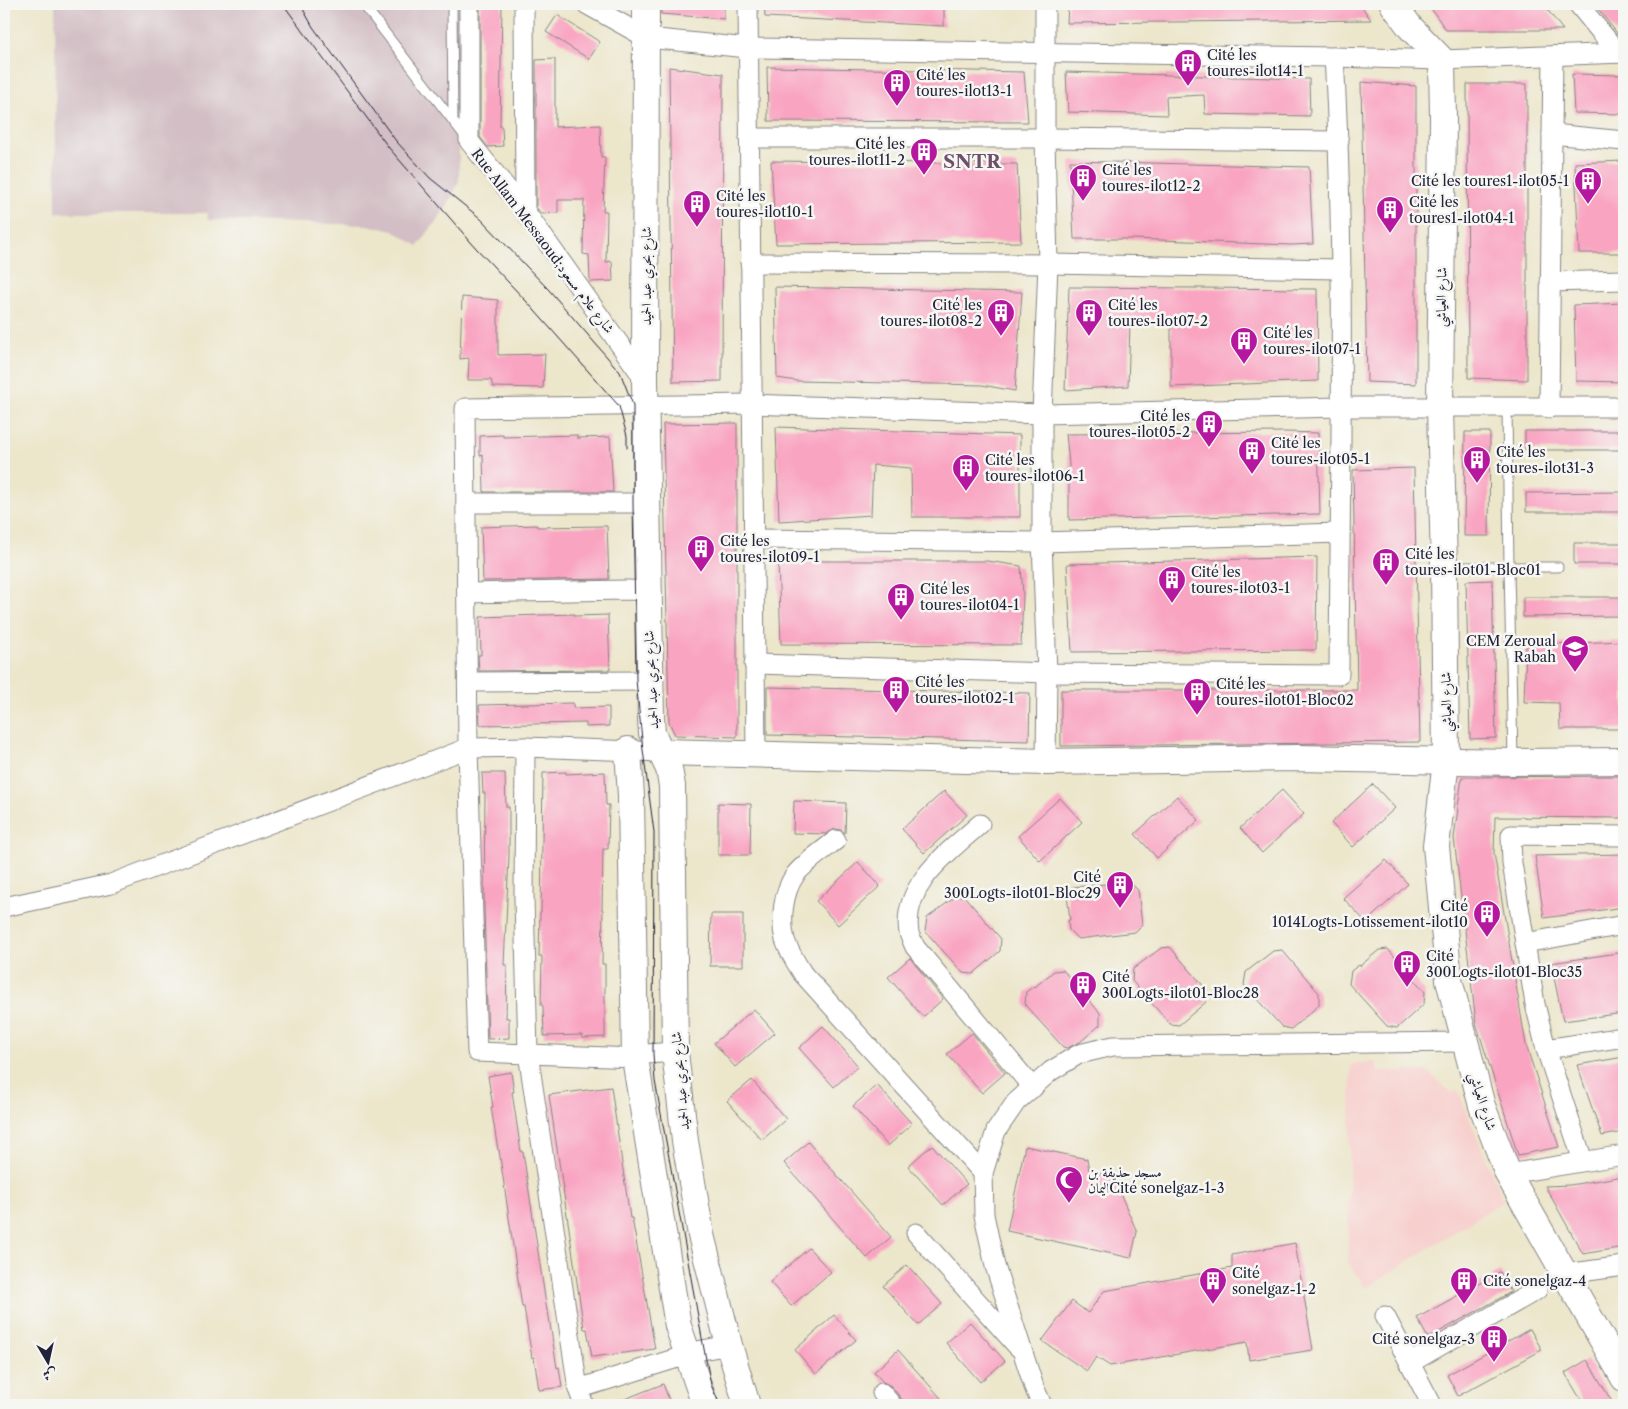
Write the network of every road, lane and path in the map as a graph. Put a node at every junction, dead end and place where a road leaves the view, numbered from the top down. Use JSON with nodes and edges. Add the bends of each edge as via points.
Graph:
{"nodes":[{"id":1,"x":363,"y":4,"type":"edge"},
{"id":2,"x":452,"y":4,"type":"edge"},
{"id":3,"x":470,"y":4,"type":"edge"},
{"id":4,"x":524,"y":4,"type":"edge"},
{"id":5,"x":586,"y":4,"type":"edge"},
{"id":6,"x":646,"y":4,"type":"edge"},
{"id":7,"x":748,"y":4,"type":"edge"},
{"id":8,"x":1044,"y":4,"type":"edge"},
{"id":9,"x":1393,"y":4,"type":"edge"},
{"id":10,"x":1578,"y":4,"type":"edge"},
{"id":11,"x":647,"y":38,"type":"junction"},
{"id":12,"x":748,"y":48,"type":"junction"},
{"id":13,"x":1045,"y":53,"type":"junction"},
{"id":14,"x":1621,"y":53,"type":"edge"},
{"id":15,"x":1553,"y":56,"type":"junction"},
{"id":16,"x":1334,"y":57,"type":"junction"},
{"id":17,"x":1442,"y":60,"type":"junction"},
{"id":18,"x":452,"y":121,"type":"junction"},
{"id":19,"x":1552,"y":134,"type":"junction"},
{"id":20,"x":749,"y":138,"type":"junction"},
{"id":21,"x":1045,"y":138,"type":"junction"},
{"id":22,"x":1624,"y":140,"type":"edge"},
{"id":23,"x":469,"y":141,"type":"junction"},
{"id":24,"x":1339,"y":141,"type":"junction"},
{"id":25,"x":525,"y":211,"type":"junction"},
{"id":26,"x":750,"y":264,"type":"junction"},
{"id":27,"x":1048,"y":264,"type":"junction"},
{"id":28,"x":1340,"y":270,"type":"junction"},
{"id":29,"x":1624,"y":280,"type":"edge"},
{"id":30,"x":1550,"y":282,"type":"junction"},
{"id":31,"x":645,"y":380,"type":"junction"},
{"id":32,"x":752,"y":404,"type":"junction"},
{"id":33,"x":646,"y":406,"type":"junction"},
{"id":34,"x":1343,"y":407,"type":"junction"},
{"id":35,"x":1440,"y":407,"type":"junction"},
{"id":36,"x":1624,"y":407,"type":"edge"},
{"id":37,"x":1508,"y":408,"type":"junction"},
{"id":38,"x":1549,"y":408,"type":"junction"},
{"id":39,"x":1042,"y":414,"type":"junction"},
{"id":40,"x":466,"y":503,"type":"junction"},
{"id":41,"x":647,"y":503,"type":"junction"},
{"id":42,"x":1340,"y":533,"type":"junction"},
{"id":43,"x":754,"y":539,"type":"junction"},
{"id":44,"x":1042,"y":542,"type":"junction"},
{"id":45,"x":1444,"y":567,"type":"junction"},
{"id":46,"x":1558,"y":567,"type":"dead end"},
{"id":47,"x":1509,"y":568,"type":"junction"},
{"id":48,"x":648,"y":591,"type":"junction"},
{"id":49,"x":467,"y":593,"type":"junction"},
{"id":50,"x":754,"y":664,"type":"junction"},
{"id":51,"x":1047,"y":673,"type":"junction"},
{"id":52,"x":650,"y":681,"type":"junction"},
{"id":53,"x":468,"y":682,"type":"junction"},
{"id":54,"x":525,"y":747,"type":"junction"},
{"id":55,"x":468,"y":748,"type":"junction"},
{"id":56,"x":628,"y":750,"type":"junction"},
{"id":57,"x":662,"y":752,"type":"junction"},
{"id":58,"x":756,"y":755,"type":"junction"},
{"id":59,"x":1446,"y":761,"type":"junction"},
{"id":60,"x":1624,"y":761,"type":"edge"},
{"id":61,"x":1046,"y":762,"type":"junction"},
{"id":62,"x":1514,"y":762,"type":"junction"},
{"id":63,"x":980,"y":824,"type":"dead end"},
{"id":64,"x":1624,"y":836,"type":"edge"},
{"id":65,"x":836,"y":840,"type":"dead end"},
{"id":66,"x":4,"y":908,"type":"edge"},
{"id":67,"x":1624,"y":925,"type":"edge"},
{"id":68,"x":1525,"y":942,"type":"junction"},
{"id":69,"x":1624,"y":1037,"type":"edge"},
{"id":70,"x":1465,"y":1042,"type":"junction"},
{"id":71,"x":1546,"y":1049,"type":"junction"},
{"id":72,"x":675,"y":1052,"type":"junction"},
{"id":73,"x":528,"y":1053,"type":"junction"},
{"id":74,"x":635,"y":1058,"type":"junction"},
{"id":75,"x":1033,"y":1088,"type":"junction"},
{"id":76,"x":1624,"y":1154,"type":"edge"},
{"id":77,"x":1583,"y":1161,"type":"junction"},
{"id":78,"x":983,"y":1173,"type":"junction"},
{"id":79,"x":1508,"y":1174,"type":"junction"},
{"id":80,"x":916,"y":1233,"type":"dead end"},
{"id":81,"x":1624,"y":1266,"type":"edge"},
{"id":82,"x":1566,"y":1274,"type":"junction"},
{"id":83,"x":1537,"y":1290,"type":"dead end"},
{"id":84,"x":1385,"y":1316,"type":"dead end"},
{"id":85,"x":728,"y":1345,"type":"junction"},
{"id":86,"x":1023,"y":1353,"type":"junction"},
{"id":87,"x":687,"y":1355,"type":"junction"},
{"id":88,"x":1410,"y":1363,"type":"junction"},
{"id":89,"x":1624,"y":1378,"type":"edge"},
{"id":90,"x":581,"y":1397,"type":"edge"},
{"id":91,"x":705,"y":1405,"type":"edge"},
{"id":92,"x":747,"y":1405,"type":"edge"},
{"id":93,"x":1042,"y":1405,"type":"edge"},
{"id":94,"x":1432,"y":1405,"type":"edge"}],
"edges":[{"from":1,"to":18,"type":"lane"},
{"from":2,"to":18,"type":"lane"},
{"from":3,"to":23,"type":"street","name":"Rue Allam Messaoud;شارع علام مسعود"},
{"from":4,"to":25,"type":"street"},
{"from":5,"to":11,"type":"street"},
{"from":6,"to":11,"type":"street","name":"شارع بحري عبد الحميد"},
{"from":7,"to":12,"type":"street"},
{"from":8,"to":13,"type":"street"},
{"from":9,"to":17,"type":"street"},
{"from":10,"to":14,"type":"street"},
{"from":11,"to":12,"type":"street"},
{"from":11,"to":31,"type":"street","name":"شارع بحري عبد الحميد"},
{"from":12,"to":13,"type":"street"},
{"from":12,"to":20,"type":"street"},
{"from":13,"to":16,"type":"street"},
{"from":13,"to":21,"type":"street"},
{"from":14,"to":15,"type":"street"},
{"from":15,"to":17,"type":"street"},
{"from":15,"to":19,"type":"street"},
{"from":16,"to":17,"type":"street"},
{"from":16,"to":24,"type":"street"},
{"from":17,"to":35,"type":"street","name":"شارع العياشي"},
{"from":18,"to":23,"type":"lane"},
{"from":19,"to":22,"type":"street"},
{"from":19,"to":30,"type":"street"},
{"from":20,"to":21,"type":"street"},
{"from":20,"to":26,"type":"street"},
{"from":21,"to":24,"type":"street"},
{"from":21,"to":27,"type":"street"},
{"from":23,"to":25,"type":"street","name":"Rue Allam Messaoud;شارع علام مسعود"},
{"from":24,"to":28,"type":"street"},
{"from":25,"to":31,"type":"street","name":"Rue Allam Messaoud;شارع علام مسعود"},
{"from":26,"to":27,"type":"street"},
{"from":26,"to":32,"type":"street"},
{"from":27,"to":28,"type":"street"},
{"from":27,"to":39,"type":"street"},
{"from":28,"to":34,"type":"street"},
{"from":29,"to":30,"type":"street"},
{"from":30,"to":38,"type":"street"},
{"from":31,"to":33,"type":"street","name":"شارع بحري عبد الحميد"},
{"from":32,"to":33,"type":"street"},
{"from":32,"to":39,"type":"street"},
{"from":32,"to":43,"type":"street"},
{"from":33,"to":40,"type":"street","via":[[465,408]]},
{"from":33,"to":41,"type":"street","name":"شارع بحري عبد الحميد"},
{"from":34,"to":35,"type":"street"},
{"from":34,"to":39,"type":"street"},
{"from":34,"to":42,"type":"street"},
{"from":35,"to":37,"type":"street"},
{"from":35,"to":45,"type":"street","name":"شارع العياشي"},
{"from":36,"to":38,"type":"street"},
{"from":37,"to":38,"type":"street"},
{"from":37,"to":47,"type":"lane"},
{"from":39,"to":44,"type":"street"},
{"from":40,"to":41,"type":"street"},
{"from":40,"to":49,"type":"street"},
{"from":41,"to":48,"type":"street","name":"شارع بحري عبد الحميد"},
{"from":42,"to":44,"type":"street"},
{"from":42,"to":51,"type":"street","via":[[1339,675]]},
{"from":43,"to":44,"type":"street"},
{"from":43,"to":50,"type":"street"},
{"from":44,"to":51,"type":"street"},
{"from":45,"to":47,"type":"lane"},
{"from":45,"to":59,"type":"street","name":"شارع العياشي"},
{"from":46,"to":47,"type":"lane"},
{"from":47,"to":62,"type":"lane"},
{"from":48,"to":49,"type":"street"},
{"from":48,"to":52,"type":"street","name":"شارع بحري عبد الحميد"},
{"from":49,"to":53,"type":"street"},
{"from":50,"to":51,"type":"street"},
{"from":50,"to":58,"type":"street"},
{"from":51,"to":61,"type":"street"},
{"from":52,"to":53,"type":"street"},
{"from":52,"to":57,"type":"street","name":"شارع بحري عبد الحميد","via":[[652,733]]},
{"from":53,"to":55,"type":"street"},
{"from":54,"to":55,"type":"street"},
{"from":54,"to":56,"type":"street"},
{"from":54,"to":73,"type":"street"},
{"from":55,"to":66,"type":"street","via":[[111,884]]},
{"from":55,"to":73,"type":"street","via":[[477,1052]]},
{"from":56,"to":57,"type":"street"},
{"from":56,"to":74,"type":"street"},
{"from":57,"to":58,"type":"street"},
{"from":57,"to":72,"type":"street","name":"شارع بحري عبد الحميد","via":[[672,786]]},
{"from":58,"to":61,"type":"street"},
{"from":59,"to":61,"type":"street","via":[[1297,758]]},
{"from":59,"to":62,"type":"street"},
{"from":59,"to":70,"type":"street","name":"شارع العياشي","via":[[1436,846],[1449,980]]},
{"from":60,"to":62,"type":"street"},
{"from":63,"to":75,"type":"street","via":[[931,869],[916,890],[909,912],[909,933],[915,947]]},
{"from":64,"to":68,"type":"street","via":[[1511,835],[1512,863]]},
{"from":65,"to":78,"type":"street","via":[[796,874],[788,889],[783,922],[791,955],[803,974]]},
{"from":67,"to":68,"type":"street"},
{"from":68,"to":71,"type":"street"},
{"from":69,"to":71,"type":"street"},
{"from":70,"to":75,"type":"street","via":[[1113,1046],[1079,1054],[1051,1071]]},
{"from":70,"to":79,"type":"street","name":"شارع العياشي","via":[[1482,1106]]},
{"from":71,"to":77,"type":"street"},
{"from":72,"to":74,"type":"street"},
{"from":72,"to":85,"type":"street","name":"شارع بحري عبد الحميد","via":[[685,1141],[701,1235]]},
{"from":73,"to":74,"type":"street"},
{"from":73,"to":90,"type":"street"},
{"from":74,"to":87,"type":"street","via":[[678,1326]]},
{"from":75,"to":78,"type":"street","via":[[1016,1102],[996,1131]]},
{"from":76,"to":77,"type":"street"},
{"from":77,"to":79,"type":"street"},
{"from":78,"to":86,"type":"street","via":[[984,1215],[995,1266]]},
{"from":79,"to":82,"type":"street","name":"شارع العياشي"},
{"from":80,"to":86,"type":"street"},
{"from":81,"to":82,"type":"street"},
{"from":82,"to":89,"type":"street","name":"شارع العياشي"},
{"from":83,"to":88,"type":"street"},
{"from":84,"to":88,"type":"street"},
{"from":85,"to":87,"type":"street"},
{"from":85,"to":92,"type":"street","name":"شارع بحري عبد الحميد"},
{"from":86,"to":93,"type":"street"},
{"from":87,"to":90,"type":"street"},
{"from":87,"to":91,"type":"street"},
{"from":88,"to":94,"type":"street"}]}
